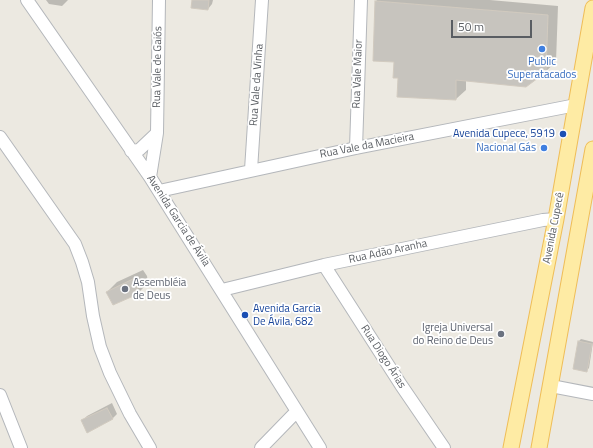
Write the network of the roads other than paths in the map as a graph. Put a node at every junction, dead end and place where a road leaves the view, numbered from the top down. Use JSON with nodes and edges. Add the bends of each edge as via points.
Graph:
{"nodes":[{"id":1,"x":27,"y":0,"type":"edge"},
{"id":2,"x":159,"y":0,"type":"edge"},
{"id":3,"x":262,"y":0,"type":"edge"},
{"id":4,"x":361,"y":0,"type":"edge"},
{"id":5,"x":593,"y":8,"type":"edge"},
{"id":6,"x":576,"y":105,"type":"junction"},
{"id":7,"x":157,"y":133,"type":"junction"},
{"id":8,"x":0,"y":137,"type":"edge"},
{"id":9,"x":356,"y":148,"type":"junction"},
{"id":10,"x":593,"y":148,"type":"edge"},
{"id":11,"x":132,"y":151,"type":"junction"},
{"id":12,"x":251,"y":170,"type":"junction"},
{"id":13,"x":150,"y":177,"type":"junction"},
{"id":14,"x":159,"y":191,"type":"junction"},
{"id":15,"x":556,"y":219,"type":"junction"},
{"id":16,"x":324,"y":265,"type":"junction"},
{"id":17,"x":222,"y":290,"type":"junction"},
{"id":18,"x":551,"y":386,"type":"junction"},
{"id":19,"x":593,"y":394,"type":"edge"},
{"id":20,"x":0,"y":395,"type":"edge"},
{"id":21,"x":297,"y":411,"type":"junction"},
{"id":22,"x":21,"y":448,"type":"edge"},
{"id":23,"x":150,"y":448,"type":"edge"},
{"id":24,"x":261,"y":448,"type":"edge"},
{"id":25,"x":320,"y":448,"type":"edge"},
{"id":26,"x":444,"y":448,"type":"edge"},
{"id":27,"x":511,"y":448,"type":"edge"},
{"id":28,"x":539,"y":448,"type":"edge"}],
"edges":[{"from":1,"to":11,"type":"street","name":"Avenida Garcia de Ávila"},
{"from":2,"to":7,"type":"street","name":"Rua Vale de Gaiós"},
{"from":3,"to":12,"type":"street","name":"Rua Vale da Vinha"},
{"from":4,"to":9,"type":"street","name":"Rua Vale Maior"},
{"from":5,"to":6,"type":"main road","name":"Avenida Cupecê"},
{"from":6,"to":9,"type":"street","name":"Rua Vale da Macieira"},
{"from":6,"to":15,"type":"main road","name":"Avenida Cupecê"},
{"from":7,"to":11,"type":"street","via":[[139,150]]},
{"from":7,"to":13,"type":"street","name":"Rua Vale de Gaiós"},
{"from":8,"to":23,"type":"street","via":[[75,244],[88,282],[100,347],[130,414]]},
{"from":9,"to":12,"type":"street","name":"Rua Vale da Macieira"},
{"from":10,"to":18,"type":"main road"},
{"from":11,"to":13,"type":"street","name":"Avenida Garcia de Ávila"},
{"from":12,"to":14,"type":"street","name":"Rua Vale da Macieira"},
{"from":13,"to":14,"type":"street","name":"Avenida Garcia de Ávila"},
{"from":14,"to":17,"type":"street","name":"Avenida Garcia de Ávila"},
{"from":15,"to":16,"type":"street","name":"Rua Adão Aranha"},
{"from":15,"to":27,"type":"main road","name":"Avenida Cupecê"},
{"from":16,"to":17,"type":"street","name":"Rua Adão Aranha"},
{"from":16,"to":26,"type":"street","name":"Rua Diogo Árias"},
{"from":17,"to":21,"type":"street","name":"Avenida Garcia de Ávila"},
{"from":18,"to":19,"type":"street"},
{"from":18,"to":28,"type":"main road"},
{"from":20,"to":22,"type":"street"},
{"from":21,"to":24,"type":"street"},
{"from":21,"to":25,"type":"street","name":"Avenida Garcia de Ávila"}]}
